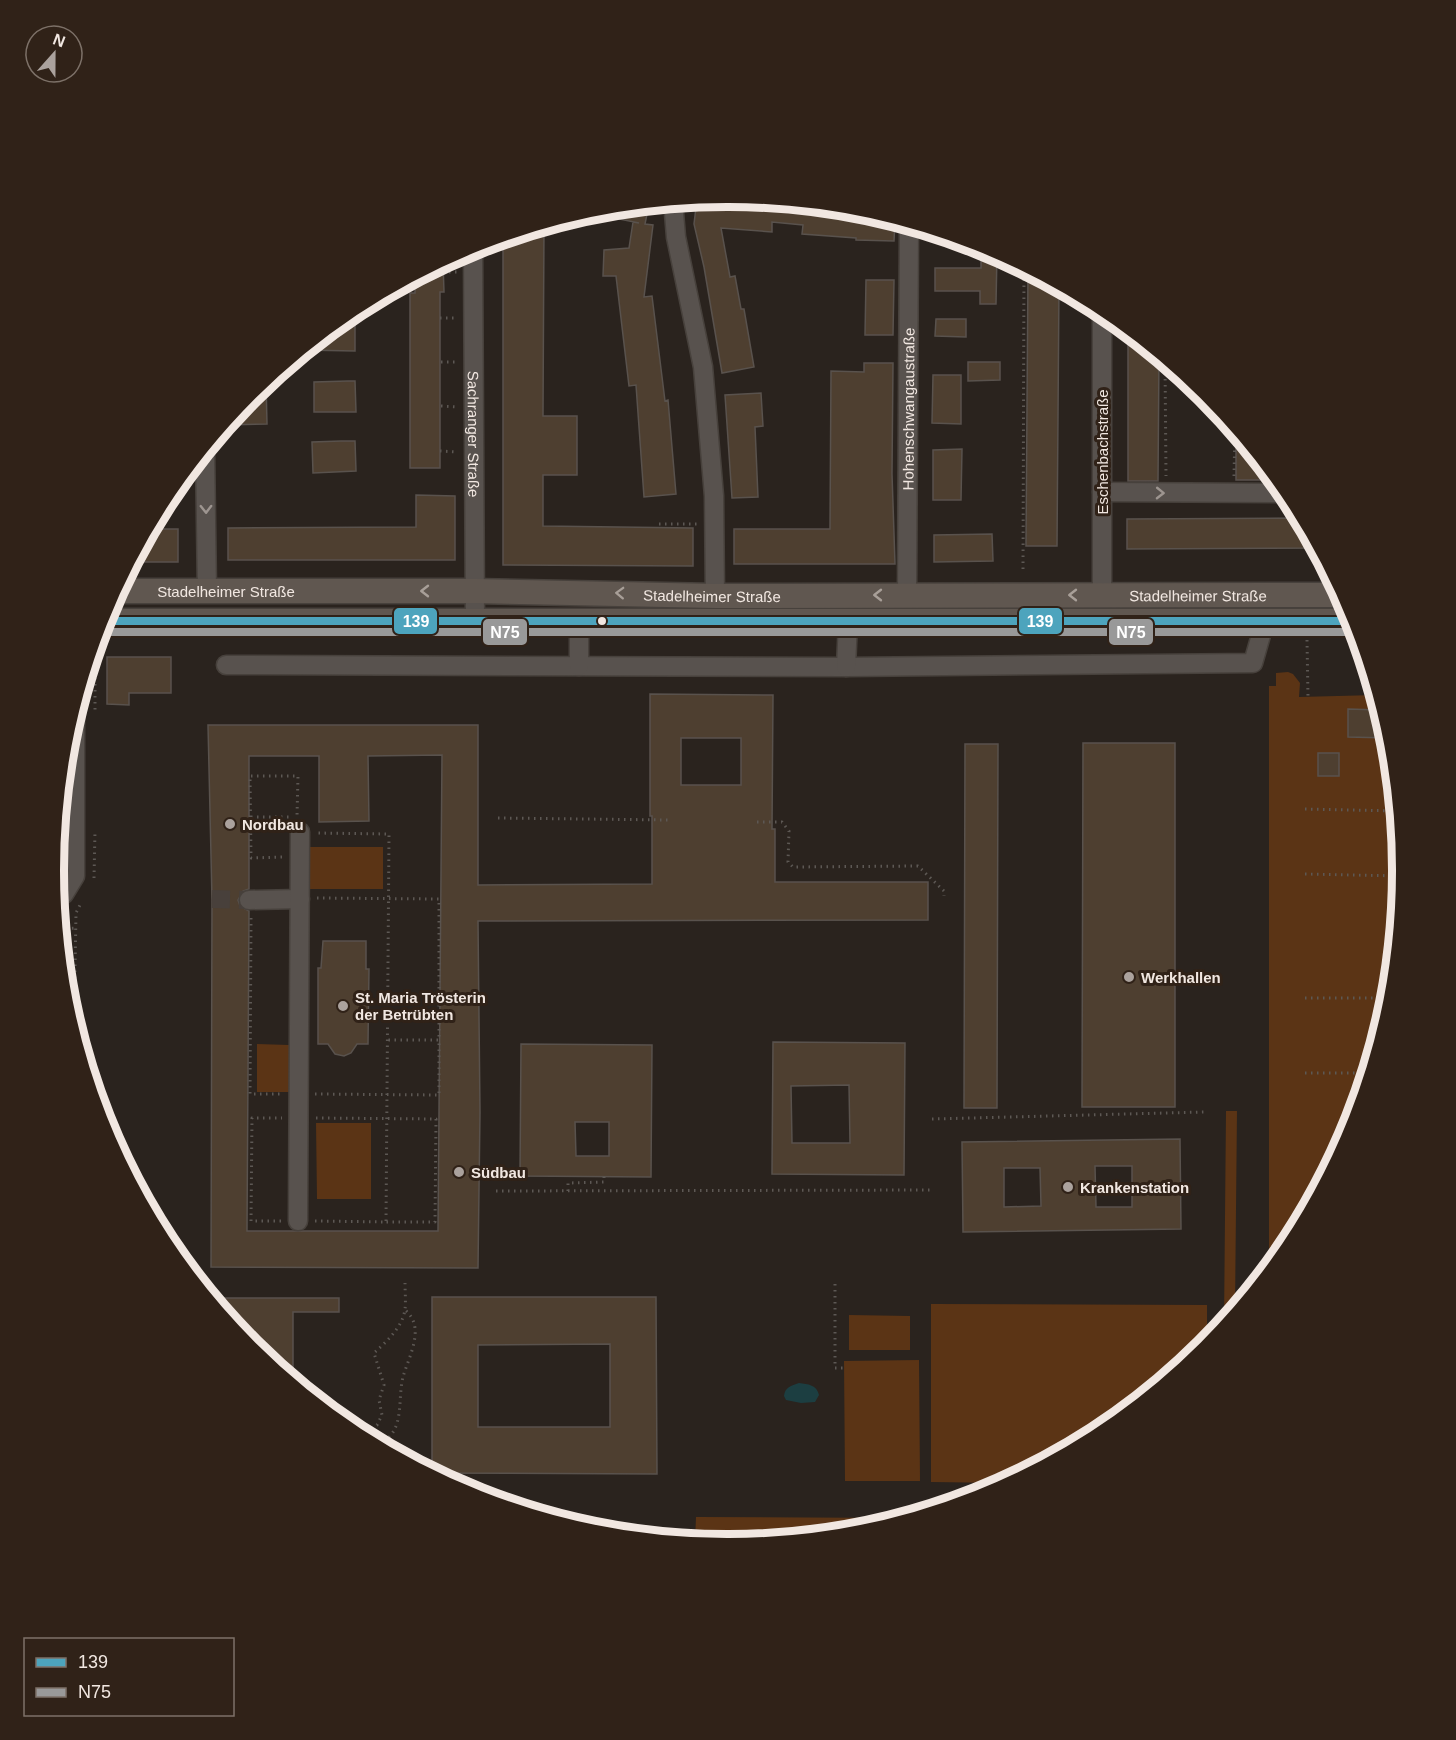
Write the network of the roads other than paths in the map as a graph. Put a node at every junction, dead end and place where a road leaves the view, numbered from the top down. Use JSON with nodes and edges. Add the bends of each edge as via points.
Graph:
{"nodes":[{"id":1,"x":674,"y":209,"type":"edge"},
{"id":2,"x":909,"y":232,"type":"edge"},
{"id":3,"x":473,"y":257,"type":"edge"},
{"id":4,"x":1102,"y":322,"type":"edge"},
{"id":5,"x":205,"y":462,"type":"edge"},
{"id":6,"x":1102,"y":492,"type":"junction"},
{"id":7,"x":1274,"y":493,"type":"edge"},
{"id":8,"x":126,"y":591,"type":"edge"},
{"id":9,"x":475,"y":591,"type":"junction"},
{"id":10,"x":207,"y":592,"type":"junction"},
{"id":11,"x":1102,"y":595,"type":"junction"},
{"id":12,"x":1305,"y":595,"type":"junction"},
{"id":13,"x":1331,"y":595,"type":"edge"},
{"id":14,"x":715,"y":596,"type":"junction"},
{"id":15,"x":907,"y":596,"type":"junction"},
{"id":16,"x":1306,"y":620,"type":"junction"},
{"id":17,"x":113,"y":621,"type":"edge"},
{"id":18,"x":475,"y":621,"type":"junction"},
{"id":19,"x":579,"y":621,"type":"junction"},
{"id":20,"x":848,"y":621,"type":"junction"},
{"id":21,"x":1265,"y":621,"type":"junction"},
{"id":22,"x":1343,"y":621,"type":"edge"},
{"id":23,"x":226,"y":665,"type":"dead end"},
{"id":24,"x":579,"y":666,"type":"junction"},
{"id":25,"x":846,"y":667,"type":"junction"},
{"id":26,"x":75,"y":751,"type":"edge"},
{"id":27,"x":299,"y":825,"type":"road end"},
{"id":28,"x":65,"y":893,"type":"edge"},
{"id":29,"x":300,"y":899,"type":"junction"},
{"id":30,"x":249,"y":900,"type":"tunnel mouth"},
{"id":31,"x":298,"y":1221,"type":"road end"}],
"edges":[{"from":1,"to":14,"type":"street","via":[[703,367],[715,524]]},
{"from":2,"to":15,"type":"street","name":"Hohenschwangaustraße"},
{"from":3,"to":9,"type":"street","name":"Sachranger Straße"},
{"from":4,"to":6,"type":"street","name":"Eschenbachstraße"},
{"from":5,"to":10,"type":"street","one_way":true},
{"from":6,"to":7,"type":"street","one_way":true},
{"from":6,"to":11,"type":"street","name":"Eschenbachstraße"},
{"from":8,"to":10,"type":"main road","name":"Stadelheimer Straße"},
{"from":9,"to":10,"type":"main road","name":"Stadelheimer Straße","one_way":true},
{"from":14,"to":9,"type":"main road","name":"Stadelheimer Straße","one_way":true},
{"from":9,"to":18,"type":"street","name":"Sachranger Straße"},
{"from":11,"to":12,"type":"main road","name":"Stadelheimer Straße"},
{"from":11,"to":15,"type":"main road","name":"Stadelheimer Straße","one_way":true},
{"from":12,"to":13,"type":"main road","name":"Stadelheimer Straße"},
{"from":12,"to":16,"type":"main road"},
{"from":15,"to":14,"type":"main road","name":"Stadelheimer Straße","one_way":true},
{"from":16,"to":21,"type":"main road","name":"Stadelheimer Straße"},
{"from":16,"to":22,"type":"main road","name":"Stadelheimer Straße"},
{"from":17,"to":18,"type":"main road","name":"Stadelheimer Straße"},
{"from":18,"to":19,"type":"main road","name":"Stadelheimer Straße"},
{"from":19,"to":20,"type":"main road","name":"Stadelheimer Straße"},
{"from":19,"to":24,"type":"street"},
{"from":20,"to":21,"type":"main road","name":"Stadelheimer Straße"},
{"from":20,"to":25,"type":"street"},
{"from":21,"to":25,"type":"street","via":[[1253,663]]},
{"from":23,"to":24,"type":"street"},
{"from":24,"to":25,"type":"street"},
{"from":26,"to":28,"type":"street","via":[[76,869]]},
{"from":27,"to":29,"type":"street"},
{"from":29,"to":30,"type":"street"},
{"from":29,"to":31,"type":"street"}]}
